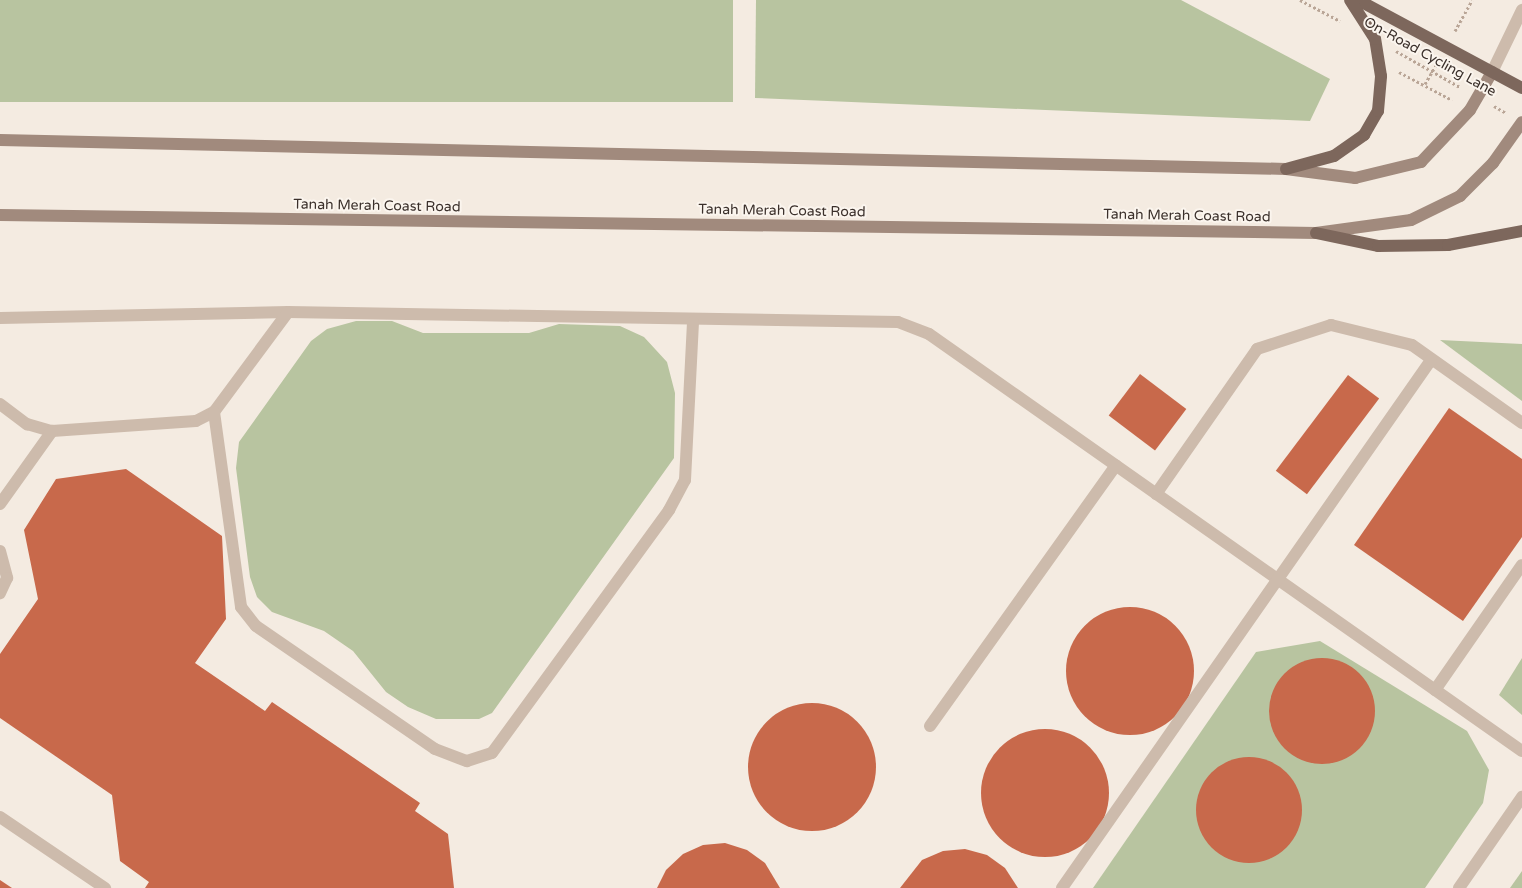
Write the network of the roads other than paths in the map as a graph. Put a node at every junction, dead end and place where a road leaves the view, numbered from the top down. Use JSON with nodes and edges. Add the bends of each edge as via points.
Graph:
{"nodes":[{"id":1,"x":1350,"y":0,"type":"edge"},
{"id":2,"x":1358,"y":0,"type":"edge"},
{"id":3,"x":1522,"y":10,"type":"edge"},
{"id":4,"x":1492,"y":72,"type":"junction"},
{"id":5,"x":1522,"y":88,"type":"edge"},
{"id":6,"x":1518,"y":120,"type":"edge"},
{"id":7,"x":0,"y":140,"type":"edge"},
{"id":8,"x":1286,"y":169,"type":"junction"},
{"id":9,"x":0,"y":215,"type":"edge"},
{"id":10,"x":1522,"y":231,"type":"edge"},
{"id":11,"x":1316,"y":233,"type":"junction"},
{"id":12,"x":288,"y":312,"type":"junction"},
{"id":13,"x":0,"y":318,"type":"edge"},
{"id":14,"x":693,"y":322,"type":"junction"},
{"id":15,"x":1431,"y":360,"type":"junction"},
{"id":16,"x":0,"y":404,"type":"edge"},
{"id":17,"x":214,"y":412,"type":"junction"},
{"id":18,"x":1522,"y":423,"type":"edge"},
{"id":19,"x":52,"y":431,"type":"junction"},
{"id":20,"x":1116,"y":465,"type":"junction"},
{"id":21,"x":1156,"y":494,"type":"junction"},
{"id":22,"x":0,"y":504,"type":"edge"},
{"id":23,"x":0,"y":551,"type":"edge"},
{"id":24,"x":1522,"y":565,"type":"edge"},
{"id":25,"x":1276,"y":578,"type":"junction"},
{"id":26,"x":0,"y":593,"type":"edge"},
{"id":27,"x":1435,"y":690,"type":"junction"},
{"id":28,"x":930,"y":726,"type":"dead end"},
{"id":29,"x":1522,"y":751,"type":"edge"},
{"id":30,"x":1522,"y":798,"type":"edge"},
{"id":31,"x":0,"y":817,"type":"edge"},
{"id":32,"x":105,"y":888,"type":"edge"},
{"id":33,"x":1062,"y":888,"type":"edge"},
{"id":34,"x":1459,"y":888,"type":"edge"}],
"edges":[{"from":1,"to":8,"type":"main road","via":[[1375,39],[1381,76],[1378,111],[1364,135],[1334,156]]},
{"from":2,"to":4,"type":"main road"},
{"from":3,"to":4,"type":"lane"},
{"from":4,"to":5,"type":"main road"},
{"from":4,"to":8,"type":"street","via":[[1478,97],[1446,139],[1420,162],[1355,178]]},
{"from":6,"to":11,"type":"street","name":"Tanah Merah Coast Road","via":[[1492,162],[1460,196],[1412,220]]},
{"from":7,"to":8,"type":"street"},
{"from":9,"to":11,"type":"street","name":"Tanah Merah Coast Road"},
{"from":10,"to":11,"type":"main road","via":[[1448,245],[1378,246]]},
{"from":12,"to":13,"type":"lane"},
{"from":12,"to":14,"type":"lane"},
{"from":12,"to":17,"type":"lane"},
{"from":14,"to":17,"type":"lane","via":[[685,480],[669,510],[492,753],[467,761],[435,749],[256,626],[241,607]]},
{"from":14,"to":20,"type":"lane","via":[[898,322],[929,334]]},
{"from":15,"to":18,"type":"lane"},
{"from":15,"to":21,"type":"lane","via":[[1412,345],[1331,325],[1257,349]]},
{"from":15,"to":25,"type":"lane"},
{"from":16,"to":19,"type":"lane","via":[[27,424]]},
{"from":17,"to":19,"type":"lane","via":[[174,425]]},
{"from":19,"to":22,"type":"lane"},
{"from":20,"to":21,"type":"lane"},
{"from":20,"to":28,"type":"lane"},
{"from":21,"to":25,"type":"lane"},
{"from":23,"to":26,"type":"lane","via":[[7,578]]},
{"from":24,"to":27,"type":"lane"},
{"from":25,"to":27,"type":"lane"},
{"from":25,"to":33,"type":"lane"},
{"from":27,"to":29,"type":"lane"},
{"from":30,"to":34,"type":"lane"},
{"from":31,"to":32,"type":"lane"}]}
